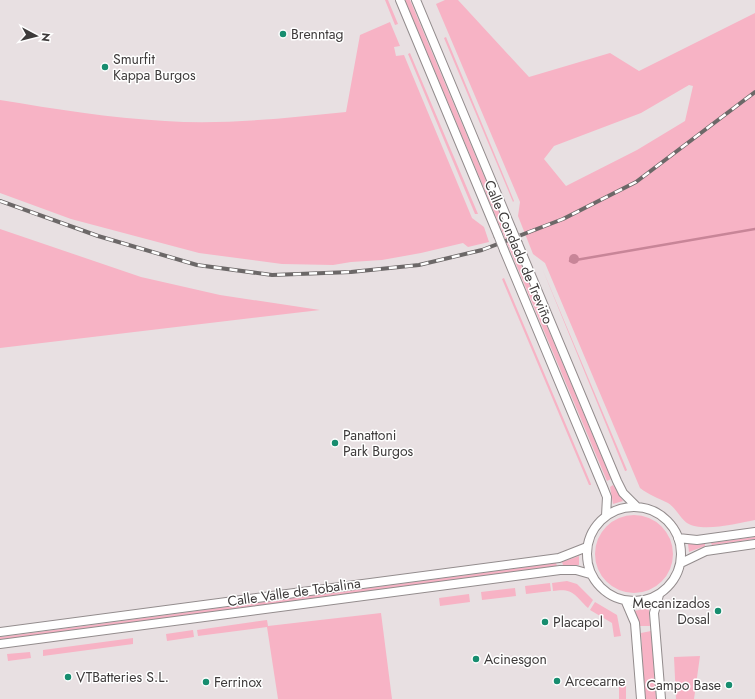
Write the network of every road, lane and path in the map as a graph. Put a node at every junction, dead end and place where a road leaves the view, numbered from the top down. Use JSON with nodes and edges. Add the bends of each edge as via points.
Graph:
{"nodes":[{"id":1,"x":400,"y":0,"type":"edge"},
{"id":2,"x":416,"y":0,"type":"edge"},
{"id":3,"x":637,"y":507,"type":"junction"},
{"id":4,"x":606,"y":516,"type":"junction"},
{"id":5,"x":755,"y":532,"type":"edge"},
{"id":6,"x":678,"y":538,"type":"junction"},
{"id":7,"x":755,"y":544,"type":"edge"},
{"id":8,"x":587,"y":547,"type":"junction"},
{"id":9,"x":681,"y":563,"type":"junction"},
{"id":10,"x":590,"y":574,"type":"junction"},
{"id":11,"x":659,"y":595,"type":"junction"},
{"id":12,"x":626,"y":602,"type":"junction"},
{"id":13,"x":0,"y":632,"type":"edge"},
{"id":14,"x":0,"y":644,"type":"edge"},
{"id":15,"x":641,"y":699,"type":"edge"},
{"id":16,"x":661,"y":699,"type":"edge"}],
"edges":[{"from":1,"to":4,"type":"street","name":"Calle Condado de Treviño","bridge":true,"via":[[603,486],[607,497]]},
{"from":2,"to":3,"type":"street","name":"Calle Condado de Treviño","bridge":true,"via":[[617,481]]},
{"from":3,"to":4,"type":"street","via":[[616,510]]},
{"from":3,"to":6,"type":"street","via":[[661,515],[672,526]]},
{"from":4,"to":8,"type":"street","via":[[596,526]]},
{"from":5,"to":6,"type":"street","via":[[697,540]]},
{"from":6,"to":9,"type":"street"},
{"from":7,"to":9,"type":"street","via":[[706,551]]},
{"from":8,"to":10,"type":"street"},
{"from":8,"to":13,"type":"street","name":"Calle Valle de Tobalina","via":[[558,558]]},
{"from":9,"to":11,"type":"street","via":[[669,587]]},
{"from":10,"to":12,"type":"street","via":[[602,590],[613,598]]},
{"from":10,"to":14,"type":"street","name":"Calle Valle de Tobalina","via":[[576,570],[560,570]]},
{"from":11,"to":12,"type":"street","via":[[637,602]]},
{"from":11,"to":16,"type":"street","via":[[654,613]]},
{"from":12,"to":15,"type":"street","via":[[636,630]]}]}
